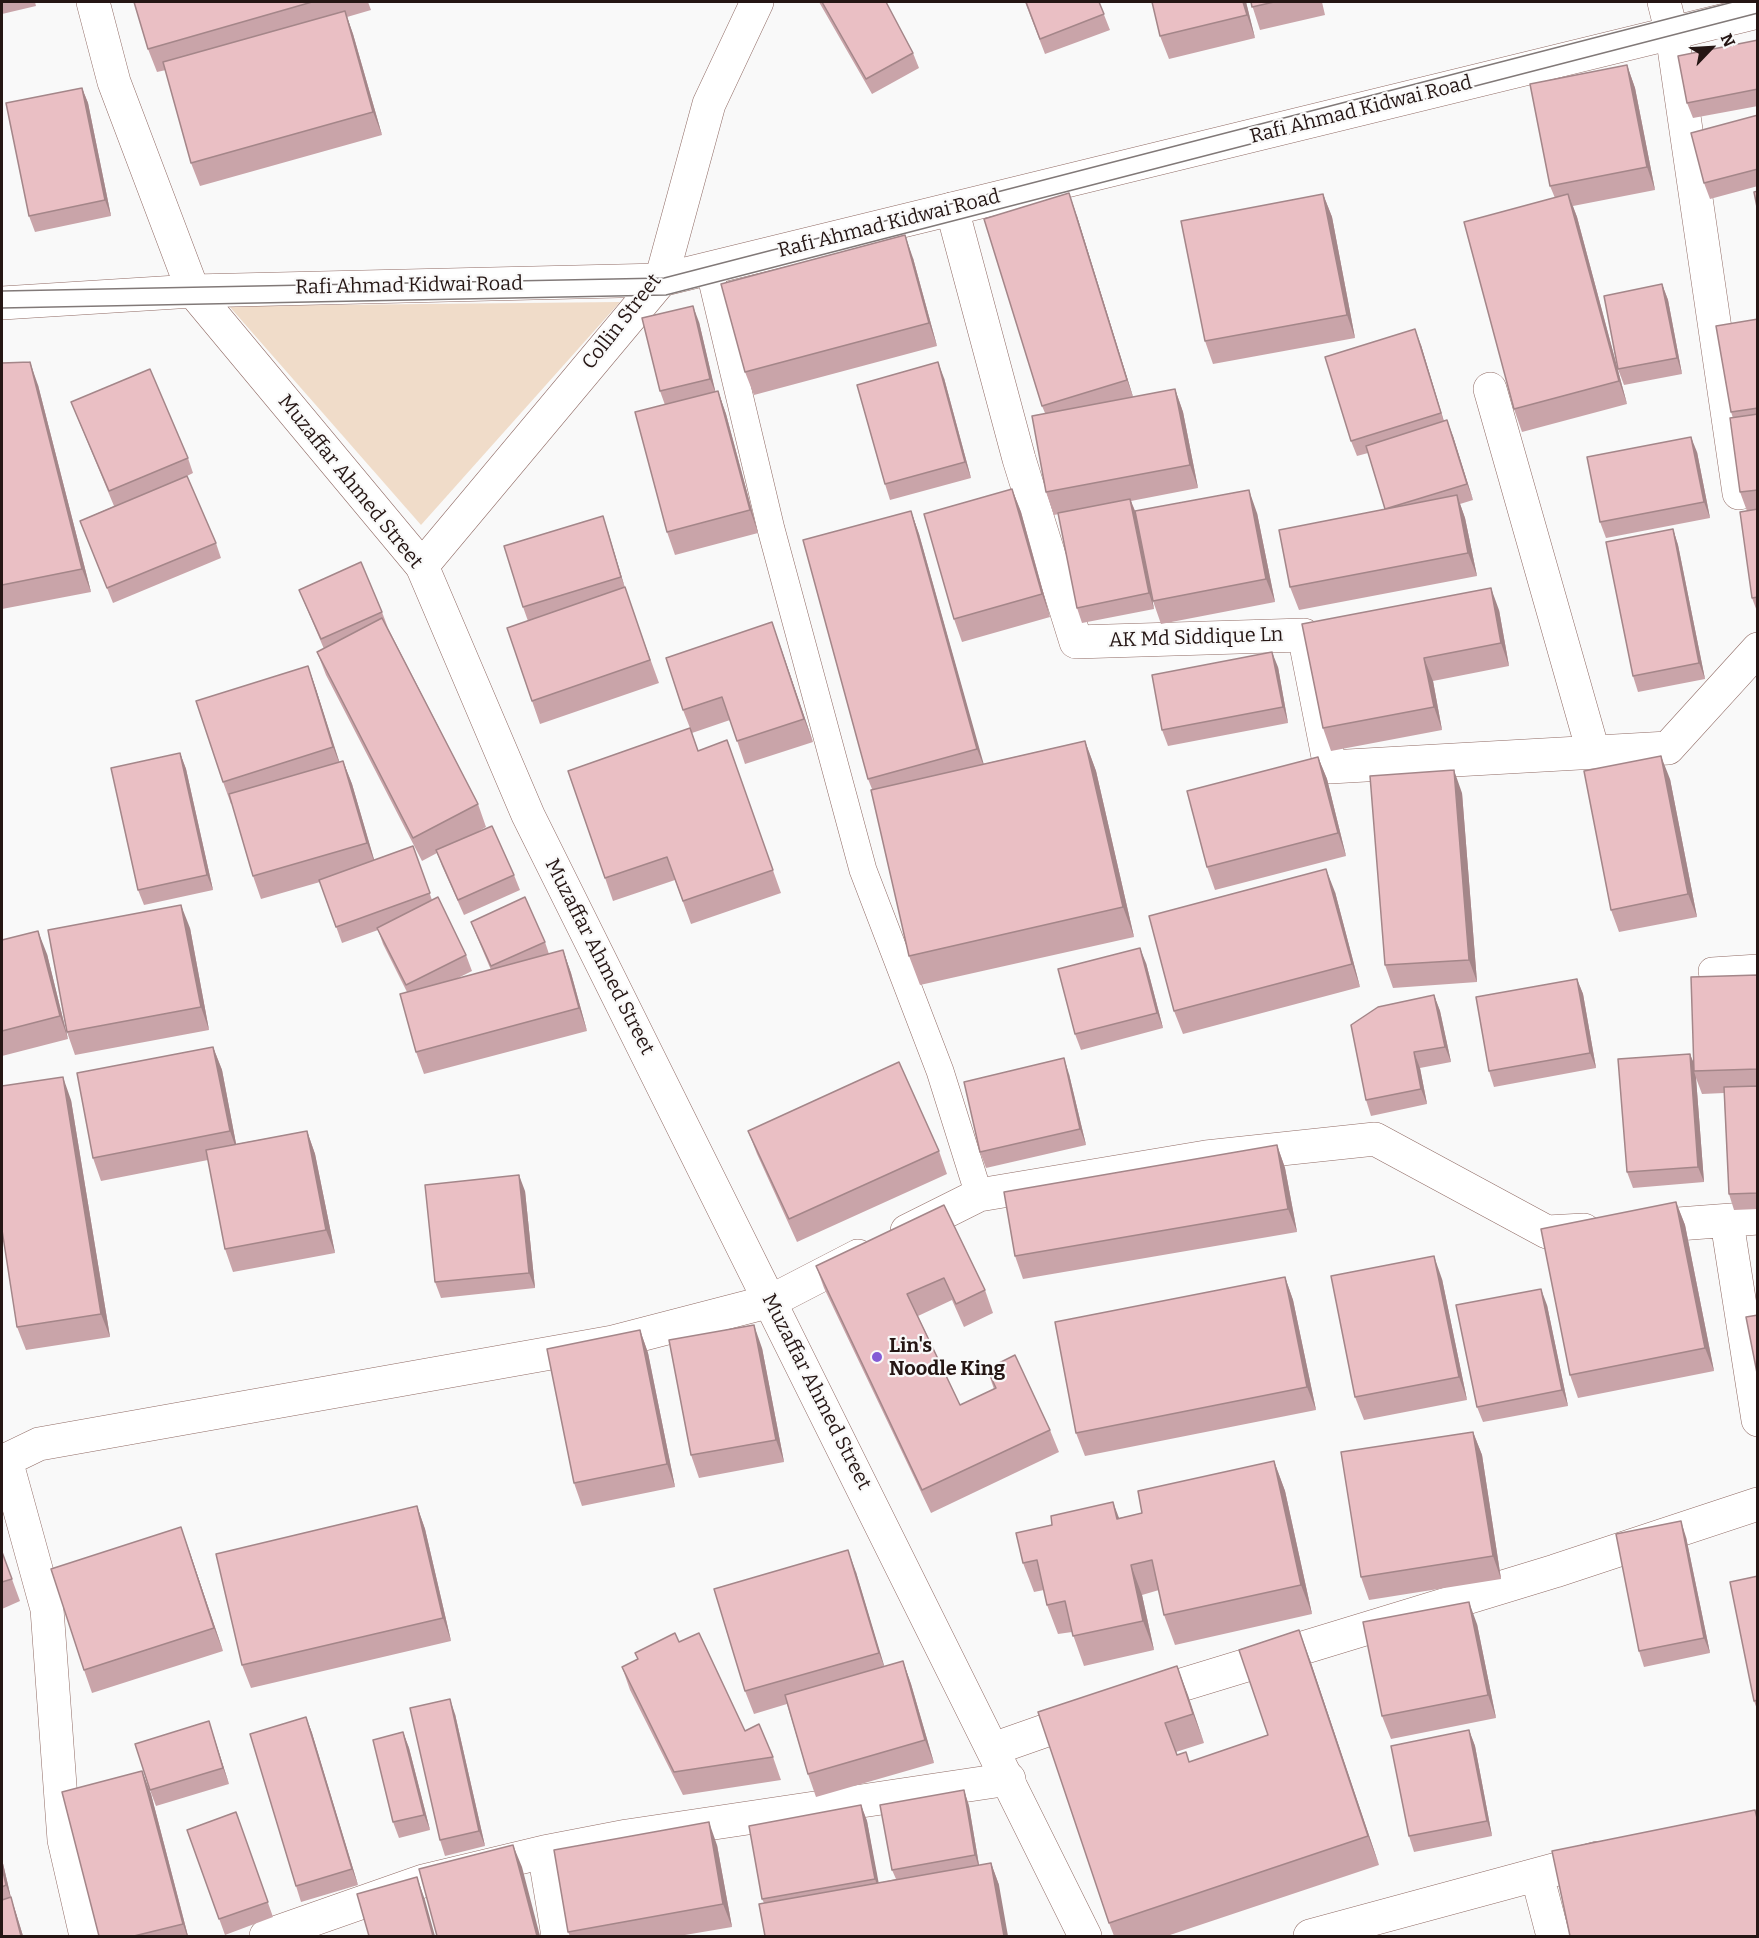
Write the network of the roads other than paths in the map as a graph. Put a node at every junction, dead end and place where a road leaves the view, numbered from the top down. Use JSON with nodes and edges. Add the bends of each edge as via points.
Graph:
{"nodes":[{"id":1,"x":93,"y":2,"type":"edge"},
{"id":2,"x":757,"y":2,"type":"edge"},
{"id":3,"x":1664,"y":2,"type":"edge"},
{"id":4,"x":1758,"y":12,"type":"edge"},
{"id":5,"x":1672,"y":34,"type":"junction"},
{"id":6,"x":952,"y":209,"type":"junction"},
{"id":7,"x":709,"y":268,"type":"junction"},
{"id":8,"x":661,"y":280,"type":"junction"},
{"id":9,"x":193,"y":291,"type":"junction"},
{"id":10,"x":2,"y":303,"type":"edge"},
{"id":11,"x":1490,"y":389,"type":"dead end"},
{"id":12,"x":1738,"y":493,"type":"edge"},
{"id":13,"x":422,"y":566,"type":"junction"},
{"id":14,"x":1758,"y":650,"type":"edge"},
{"id":15,"x":1593,"y":751,"type":"junction"},
{"id":16,"x":1758,"y":968,"type":"edge"},
{"id":17,"x":1712,"y":971,"type":"dead end"},
{"id":18,"x":979,"y":1195,"type":"junction"},
{"id":19,"x":1742,"y":1220,"type":"edge"},
{"id":20,"x":771,"y":1301,"type":"junction"},
{"id":21,"x":1758,"y":1420,"type":"edge"},
{"id":22,"x":4,"y":1461,"type":"edge"},
{"id":23,"x":1758,"y":1504,"type":"edge"},
{"id":24,"x":993,"y":1749,"type":"junction"},
{"id":25,"x":1009,"y":1779,"type":"junction"},
{"id":26,"x":1628,"y":1850,"type":"edge"},
{"id":27,"x":544,"y":1852,"type":"junction"},
{"id":28,"x":1537,"y":1875,"type":"junction"},
{"id":29,"x":86,"y":1936,"type":"edge"},
{"id":30,"x":266,"y":1936,"type":"edge"},
{"id":31,"x":558,"y":1936,"type":"edge"},
{"id":32,"x":1085,"y":1936,"type":"edge"},
{"id":33,"x":1310,"y":1936,"type":"edge"},
{"id":34,"x":1553,"y":1936,"type":"edge"}],
"edges":[{"from":1,"to":9,"type":"street","name":"Muzaffar Ahmed Street","via":[[114,82]]},
{"from":2,"to":8,"type":"street","name":"Collin Street","via":[[709,104]]},
{"from":3,"to":5,"type":"street"},
{"from":4,"to":5,"type":"street","name":"Rafi Ahmad Kidwai Road"},
{"from":5,"to":6,"type":"street","name":"Rafi Ahmad Kidwai Road"},
{"from":5,"to":12,"type":"street"},
{"from":6,"to":7,"type":"street","name":"Rafi Ahmad Kidwai Road"},
{"from":6,"to":15,"type":"street","name":"AK Md Siddique Ln","via":[[1019,459],[1076,642],[1304,635],[1330,767]]},
{"from":7,"to":8,"type":"street","name":"Rafi Ahmad Kidwai Road"},
{"from":7,"to":18,"type":"lane","via":[[771,529],[863,870],[940,1071]]},
{"from":8,"to":9,"type":"street","name":"Rafi Ahmad Kidwai Road"},
{"from":8,"to":13,"type":"street","name":"Collin Street"},
{"from":9,"to":10,"type":"street","name":"Rafi Ahmad Kidwai Road"},
{"from":9,"to":13,"type":"street","name":"Muzaffar Ahmed Street"},
{"from":11,"to":15,"type":"street"},
{"from":13,"to":20,"type":"street","name":"Muzaffar Ahmed Street","via":[[528,815]]},
{"from":14,"to":15,"type":"street","name":"AK Md Siddique Ln","via":[[1668,748]]},
{"from":16,"to":17,"type":"lane"},
{"from":18,"to":19,"type":"street","via":[[1206,1157],[1375,1139],[1547,1232]]},
{"from":18,"to":20,"type":"street"},
{"from":19,"to":21,"type":"street"},
{"from":20,"to":22,"type":"street","via":[[613,1342],[39,1443]]},
{"from":20,"to":24,"type":"street","name":"Muzaffar Ahmed Street"},
{"from":22,"to":29,"type":"street","via":[[47,1609],[64,1840]]},
{"from":23,"to":24,"type":"street","via":[[1543,1575],[1184,1682]]},
{"from":24,"to":25,"type":"street","name":"Muzaffar Ahmed Street"},
{"from":25,"to":27,"type":"street"},
{"from":25,"to":32,"type":"street","name":"Muzaffar Ahmed Street"},
{"from":26,"to":28,"type":"street"},
{"from":27,"to":30,"type":"street","via":[[423,1881]]},
{"from":27,"to":31,"type":"street"},
{"from":28,"to":33,"type":"street"},
{"from":28,"to":34,"type":"street"}]}
